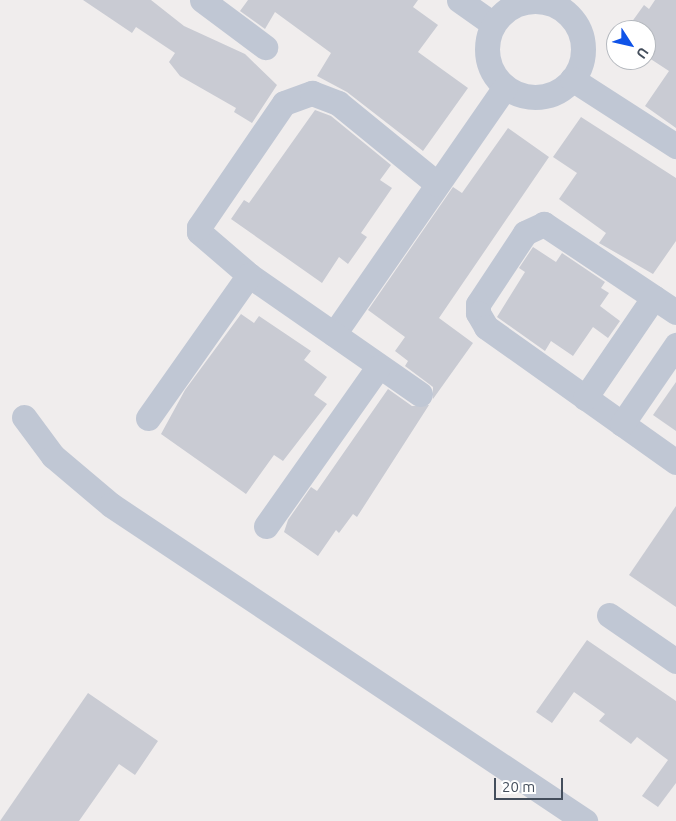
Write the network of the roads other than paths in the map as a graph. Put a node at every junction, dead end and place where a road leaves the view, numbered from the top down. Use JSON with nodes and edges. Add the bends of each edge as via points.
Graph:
{"nodes":[{"id":1,"x":202,"y":0,"type":"edge"},
{"id":2,"x":459,"y":0,"type":"edge"},
{"id":3,"x":569,"y":5,"type":"edge"},
{"id":4,"x":493,"y":24,"type":"junction"},
{"id":5,"x":265,"y":47,"type":"dead end"},
{"id":6,"x":572,"y":79,"type":"junction"},
{"id":7,"x":504,"y":87,"type":"junction"},
{"id":8,"x":676,"y":146,"type":"edge"},
{"id":9,"x":436,"y":183,"type":"junction"},
{"id":10,"x":249,"y":275,"type":"junction"},
{"id":11,"x":668,"y":301,"type":"edge"},
{"id":12,"x":334,"y":334,"type":"junction"},
{"id":13,"x":676,"y":345,"type":"edge"},
{"id":14,"x":378,"y":366,"type":"junction"},
{"id":15,"x":420,"y":394,"type":"dead end"},
{"id":16,"x":585,"y":398,"type":"junction"},
{"id":17,"x":24,"y":417,"type":"dead end"},
{"id":18,"x":148,"y":418,"type":"dead end"},
{"id":19,"x":622,"y":424,"type":"junction"},
{"id":20,"x":676,"y":462,"type":"edge"},
{"id":21,"x":266,"y":526,"type":"dead end"},
{"id":22,"x":609,"y":615,"type":"dead end"},
{"id":23,"x":676,"y":661,"type":"edge"},
{"id":24,"x":585,"y":821,"type":"edge"}],
"edges":[{"from":1,"to":5,"type":"street"},
{"from":2,"to":4,"type":"street"},
{"from":3,"to":4,"type":"street","via":[[534,0],[511,8]]},
{"from":3,"to":6,"type":"street","via":[[583,51]]},
{"from":4,"to":7,"type":"street","via":[[487,56]]},
{"from":6,"to":7,"type":"street","via":[[547,95],[531,97]]},
{"from":6,"to":8,"type":"street"},
{"from":7,"to":9,"type":"street"},
{"from":9,"to":10,"type":"street","via":[[338,103],[321,93],[297,96],[284,103],[199,226],[199,232]]},
{"from":9,"to":12,"type":"street"},
{"from":10,"to":12,"type":"street"},
{"from":10,"to":18,"type":"street"},
{"from":11,"to":16,"type":"street"},
{"from":11,"to":16,"type":"street","via":[[555,228],[544,224],[526,233],[478,304],[479,318]]},
{"from":12,"to":14,"type":"street"},
{"from":13,"to":19,"type":"street"},
{"from":14,"to":15,"type":"street"},
{"from":14,"to":21,"type":"street"},
{"from":16,"to":19,"type":"street"},
{"from":17,"to":24,"type":"street","via":[[53,456],[110,505]]},
{"from":19,"to":20,"type":"street"},
{"from":22,"to":23,"type":"street"}]}
